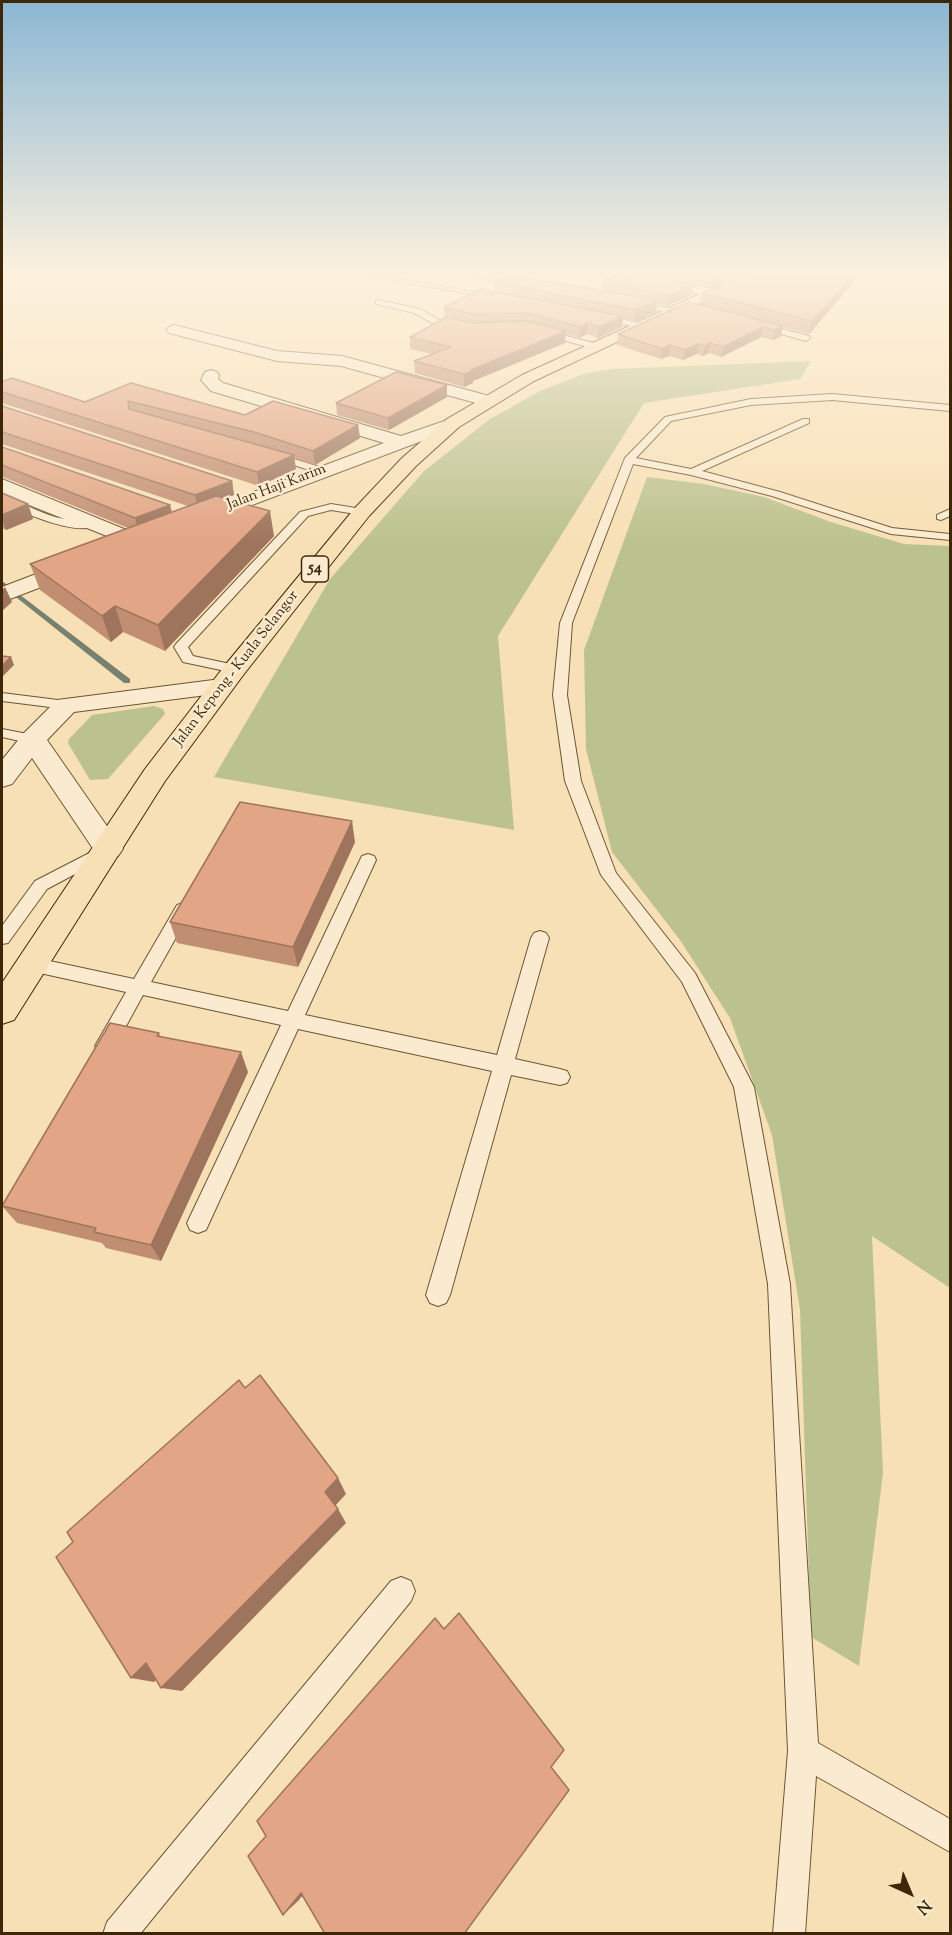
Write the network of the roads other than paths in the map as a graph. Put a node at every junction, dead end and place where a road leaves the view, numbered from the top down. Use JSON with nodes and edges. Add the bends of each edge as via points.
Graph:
{"nodes":[{"id":1,"x":350,"y":363,"type":"edge"},
{"id":2,"x":561,"y":363,"type":"edge"},
{"id":3,"x":211,"y":375,"type":"dead end"},
{"id":4,"x":487,"y":401,"type":"junction"},
{"id":5,"x":951,"y":408,"type":"edge"},
{"id":6,"x":806,"y":421,"type":"dead end"},
{"id":7,"x":453,"y":423,"type":"junction"},
{"id":8,"x":400,"y":442,"type":"junction"},
{"id":9,"x":262,"y":452,"type":"edge"},
{"id":10,"x":629,"y":460,"type":"junction"},
{"id":11,"x":322,"y":471,"type":"junction"},
{"id":12,"x":692,"y":472,"type":"junction"},
{"id":13,"x":2,"y":485,"type":"edge"},
{"id":14,"x":238,"y":488,"type":"dead end"},
{"id":15,"x":261,"y":495,"type":"junction"},
{"id":16,"x":2,"y":499,"type":"edge"},
{"id":17,"x":362,"y":512,"type":"junction"},
{"id":18,"x":178,"y":519,"type":"edge"},
{"id":19,"x":93,"y":524,"type":"junction"},
{"id":20,"x":159,"y":534,"type":"edge"},
{"id":21,"x":951,"y":537,"type":"edge"},
{"id":22,"x":139,"y":542,"type":"junction"},
{"id":23,"x":117,"y":550,"type":"edge"},
{"id":24,"x":96,"y":558,"type":"edge"},
{"id":25,"x":11,"y":591,"type":"edge"},
{"id":26,"x":228,"y":678,"type":"junction"},
{"id":27,"x":2,"y":697,"type":"edge"},
{"id":28,"x":66,"y":705,"type":"junction"},
{"id":29,"x":2,"y":733,"type":"edge"},
{"id":30,"x":33,"y":739,"type":"junction"},
{"id":31,"x":3,"y":774,"type":"edge"},
{"id":32,"x":108,"y":849,"type":"junction"},
{"id":33,"x":368,"y":860,"type":"dead end"},
{"id":34,"x":191,"y":895,"type":"edge"},
{"id":35,"x":2,"y":938,"type":"edge"},
{"id":36,"x":540,"y":938,"type":"dead end"},
{"id":37,"x":32,"y":964,"type":"junction"},
{"id":38,"x":138,"y":987,"type":"junction"},
{"id":39,"x":2,"y":1010,"type":"edge"},
{"id":40,"x":293,"y":1020,"type":"junction"},
{"id":41,"x":98,"y":1059,"type":"edge"},
{"id":42,"x":504,"y":1065,"type":"junction"},
{"id":43,"x":560,"y":1077,"type":"dead end"},
{"id":44,"x":198,"y":1223,"type":"dead end"},
{"id":45,"x":438,"y":1295,"type":"dead end"},
{"id":46,"x":401,"y":1591,"type":"dead end"},
{"id":47,"x":803,"y":1751,"type":"junction"},
{"id":48,"x":951,"y":1836,"type":"edge"},
{"id":49,"x":119,"y":1934,"type":"edge"},
{"id":50,"x":789,"y":1934,"type":"edge"}],
"edges":[{"from":1,"to":4,"type":"street"},
{"from":2,"to":4,"type":"highway","name":"Jalan Kepong - Kuala Selangor","number":"54"},
{"from":3,"to":8,"type":"street","via":[[209,380],[217,387]]},
{"from":4,"to":7,"type":"highway","name":"Jalan Kepong - Kuala Selangor","number":"54"},
{"from":5,"to":10,"type":"lane","via":[[832,397],[751,402],[668,419]]},
{"from":6,"to":12,"type":"lane"},
{"from":7,"to":8,"type":"street","name":"Jalan Haji Karim"},
{"from":7,"to":17,"type":"highway","name":"Jalan Kepong - Kuala Selangor","number":"54"},
{"from":8,"to":11,"type":"street","name":"Jalan Haji Karim"},
{"from":9,"to":11,"type":"lane"},
{"from":10,"to":12,"type":"lane"},
{"from":10,"to":47,"type":"lane","via":[[566,623],[560,695],[573,781],[609,875],[689,978],[744,1087],[779,1284]]},
{"from":11,"to":15,"type":"street","name":"Jalan Haji Karim"},
{"from":12,"to":21,"type":"lane","via":[[891,531]]},
{"from":13,"to":19,"type":"street"},
{"from":14,"to":15,"type":"street"},
{"from":15,"to":18,"type":"street","name":"Jalan Haji Karim","via":[[199,519]]},
{"from":16,"to":19,"type":"lane","via":[[43,517]]},
{"from":17,"to":26,"type":"highway","name":"Jalan Kepong - Kuala Selangor","number":"54"},
{"from":17,"to":26,"type":"lane","via":[[331,507],[304,514],[182,647],[188,659]]},
{"from":19,"to":22,"type":"street"},
{"from":20,"to":22,"type":"street"},
{"from":22,"to":23,"type":"street"},
{"from":24,"to":25,"type":"street"},
{"from":26,"to":28,"type":"street"},
{"from":26,"to":32,"type":"highway","name":"Jalan Kepong - Kuala Selangor","number":"54","via":[[155,775]]},
{"from":27,"to":28,"type":"lane"},
{"from":28,"to":30,"type":"street"},
{"from":29,"to":30,"type":"lane"},
{"from":30,"to":31,"type":"street"},
{"from":30,"to":32,"type":"street"},
{"from":32,"to":35,"type":"lane","via":[[41,885]]},
{"from":32,"to":37,"type":"highway","name":"Jalan Kepong - Kuala Selangor","number":"54"},
{"from":33,"to":40,"type":"lane"},
{"from":34,"to":38,"type":"lane"},
{"from":36,"to":42,"type":"lane"},
{"from":37,"to":38,"type":"lane"},
{"from":37,"to":39,"type":"highway","name":"Jalan Kepong - Kuala Selangor","number":"54"},
{"from":38,"to":40,"type":"lane"},
{"from":38,"to":41,"type":"lane"},
{"from":40,"to":42,"type":"lane"},
{"from":40,"to":44,"type":"lane"},
{"from":42,"to":43,"type":"lane"},
{"from":42,"to":45,"type":"lane"},
{"from":46,"to":49,"type":"lane"},
{"from":47,"to":48,"type":"lane"},
{"from":47,"to":50,"type":"lane"}]}
